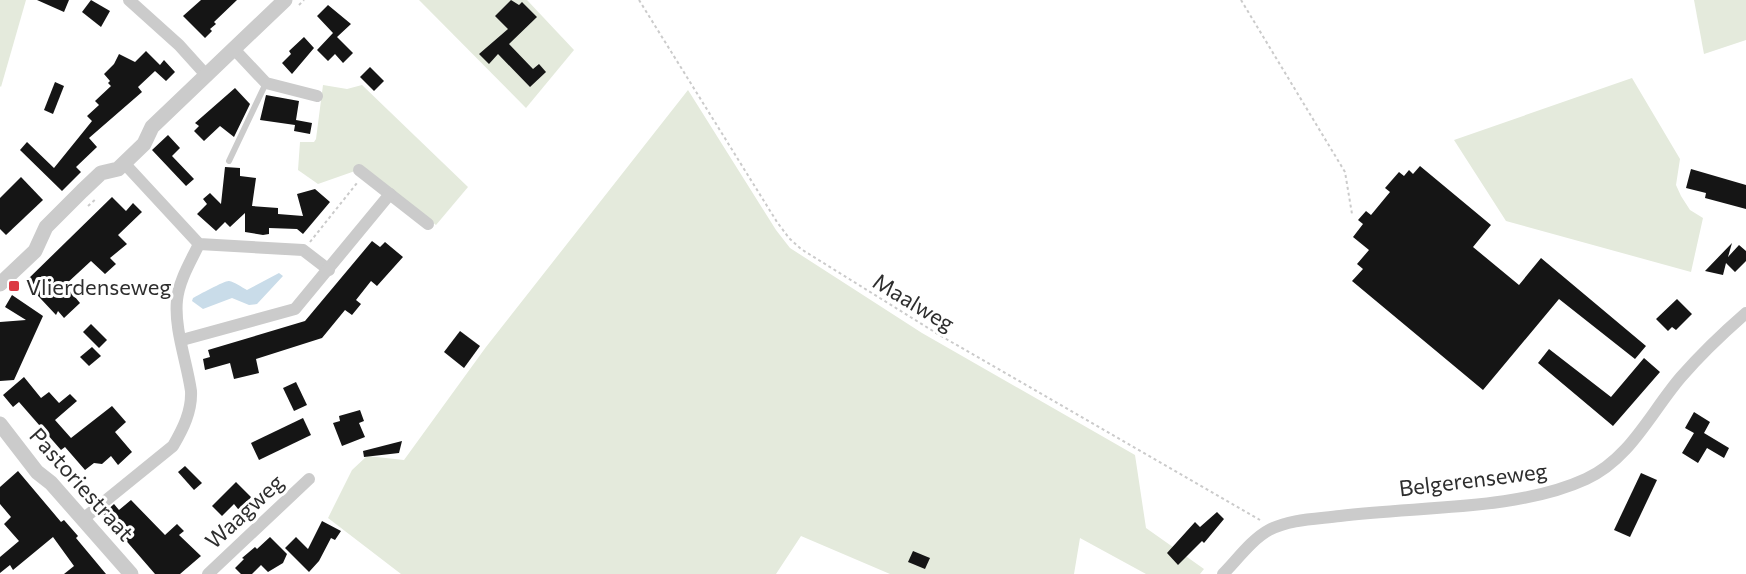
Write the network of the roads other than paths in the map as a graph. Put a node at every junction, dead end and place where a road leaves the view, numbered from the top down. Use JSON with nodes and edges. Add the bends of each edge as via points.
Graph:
{"nodes":[{"id":1,"x":129,"y":0,"type":"edge"},
{"id":2,"x":285,"y":0,"type":"edge"},
{"id":3,"x":233,"y":48,"type":"junction"},
{"id":4,"x":207,"y":76,"type":"junction"},
{"id":5,"x":266,"y":83,"type":"junction"},
{"id":6,"x":317,"y":96,"type":"dead end"},
{"id":7,"x":228,"y":161,"type":"dead end"},
{"id":8,"x":124,"y":163,"type":"junction"},
{"id":9,"x":362,"y":172,"type":"road end"},
{"id":10,"x":390,"y":194,"type":"junction"},
{"id":11,"x":428,"y":224,"type":"dead end"},
{"id":12,"x":199,"y":244,"type":"junction"},
{"id":13,"x":329,"y":270,"type":"junction"},
{"id":14,"x":0,"y":284,"type":"edge"},
{"id":15,"x":1746,"y":313,"type":"edge"},
{"id":16,"x":182,"y":340,"type":"junction"},
{"id":17,"x":0,"y":424,"type":"edge"},
{"id":18,"x":309,"y":479,"type":"dead end"},
{"id":19,"x":83,"y":519,"type":"junction"},
{"id":20,"x":131,"y":574,"type":"edge"},
{"id":21,"x":208,"y":574,"type":"edge"},
{"id":22,"x":1223,"y":574,"type":"edge"}],
"edges":[{"from":1,"to":4,"type":"street"},
{"from":2,"to":3,"type":"street"},
{"from":3,"to":4,"type":"street"},
{"from":3,"to":5,"type":"street"},
{"from":4,"to":8,"type":"street","via":[[152,127],[144,144]]},
{"from":5,"to":6,"type":"street"},
{"from":5,"to":7,"type":"lane"},
{"from":8,"to":12,"type":"street"},
{"from":8,"to":14,"type":"street","via":[[118,169],[101,173],[82,191],[46,227],[35,251]]},
{"from":9,"to":10,"type":"street"},
{"from":10,"to":11,"type":"street"},
{"from":10,"to":13,"type":"street"},
{"from":12,"to":13,"type":"street","via":[[303,250]]},
{"from":12,"to":16,"type":"street","via":[[177,300]]},
{"from":13,"to":16,"type":"street","via":[[295,309]]},
{"from":15,"to":22,"type":"street","name":"Belgerenseweg","via":[[1681,377],[1628,447],[1609,466],[1588,478],[1563,489],[1496,502],[1379,511],[1292,523],[1268,531]]},
{"from":16,"to":19,"type":"street","via":[[191,402],[181,432],[172,446]]},
{"from":17,"to":19,"type":"street","name":"Pastoriestraat","via":[[37,472]]},
{"from":18,"to":21,"type":"street","name":"Waagweg"},
{"from":19,"to":20,"type":"street","name":"Pastoriestraat"}]}
